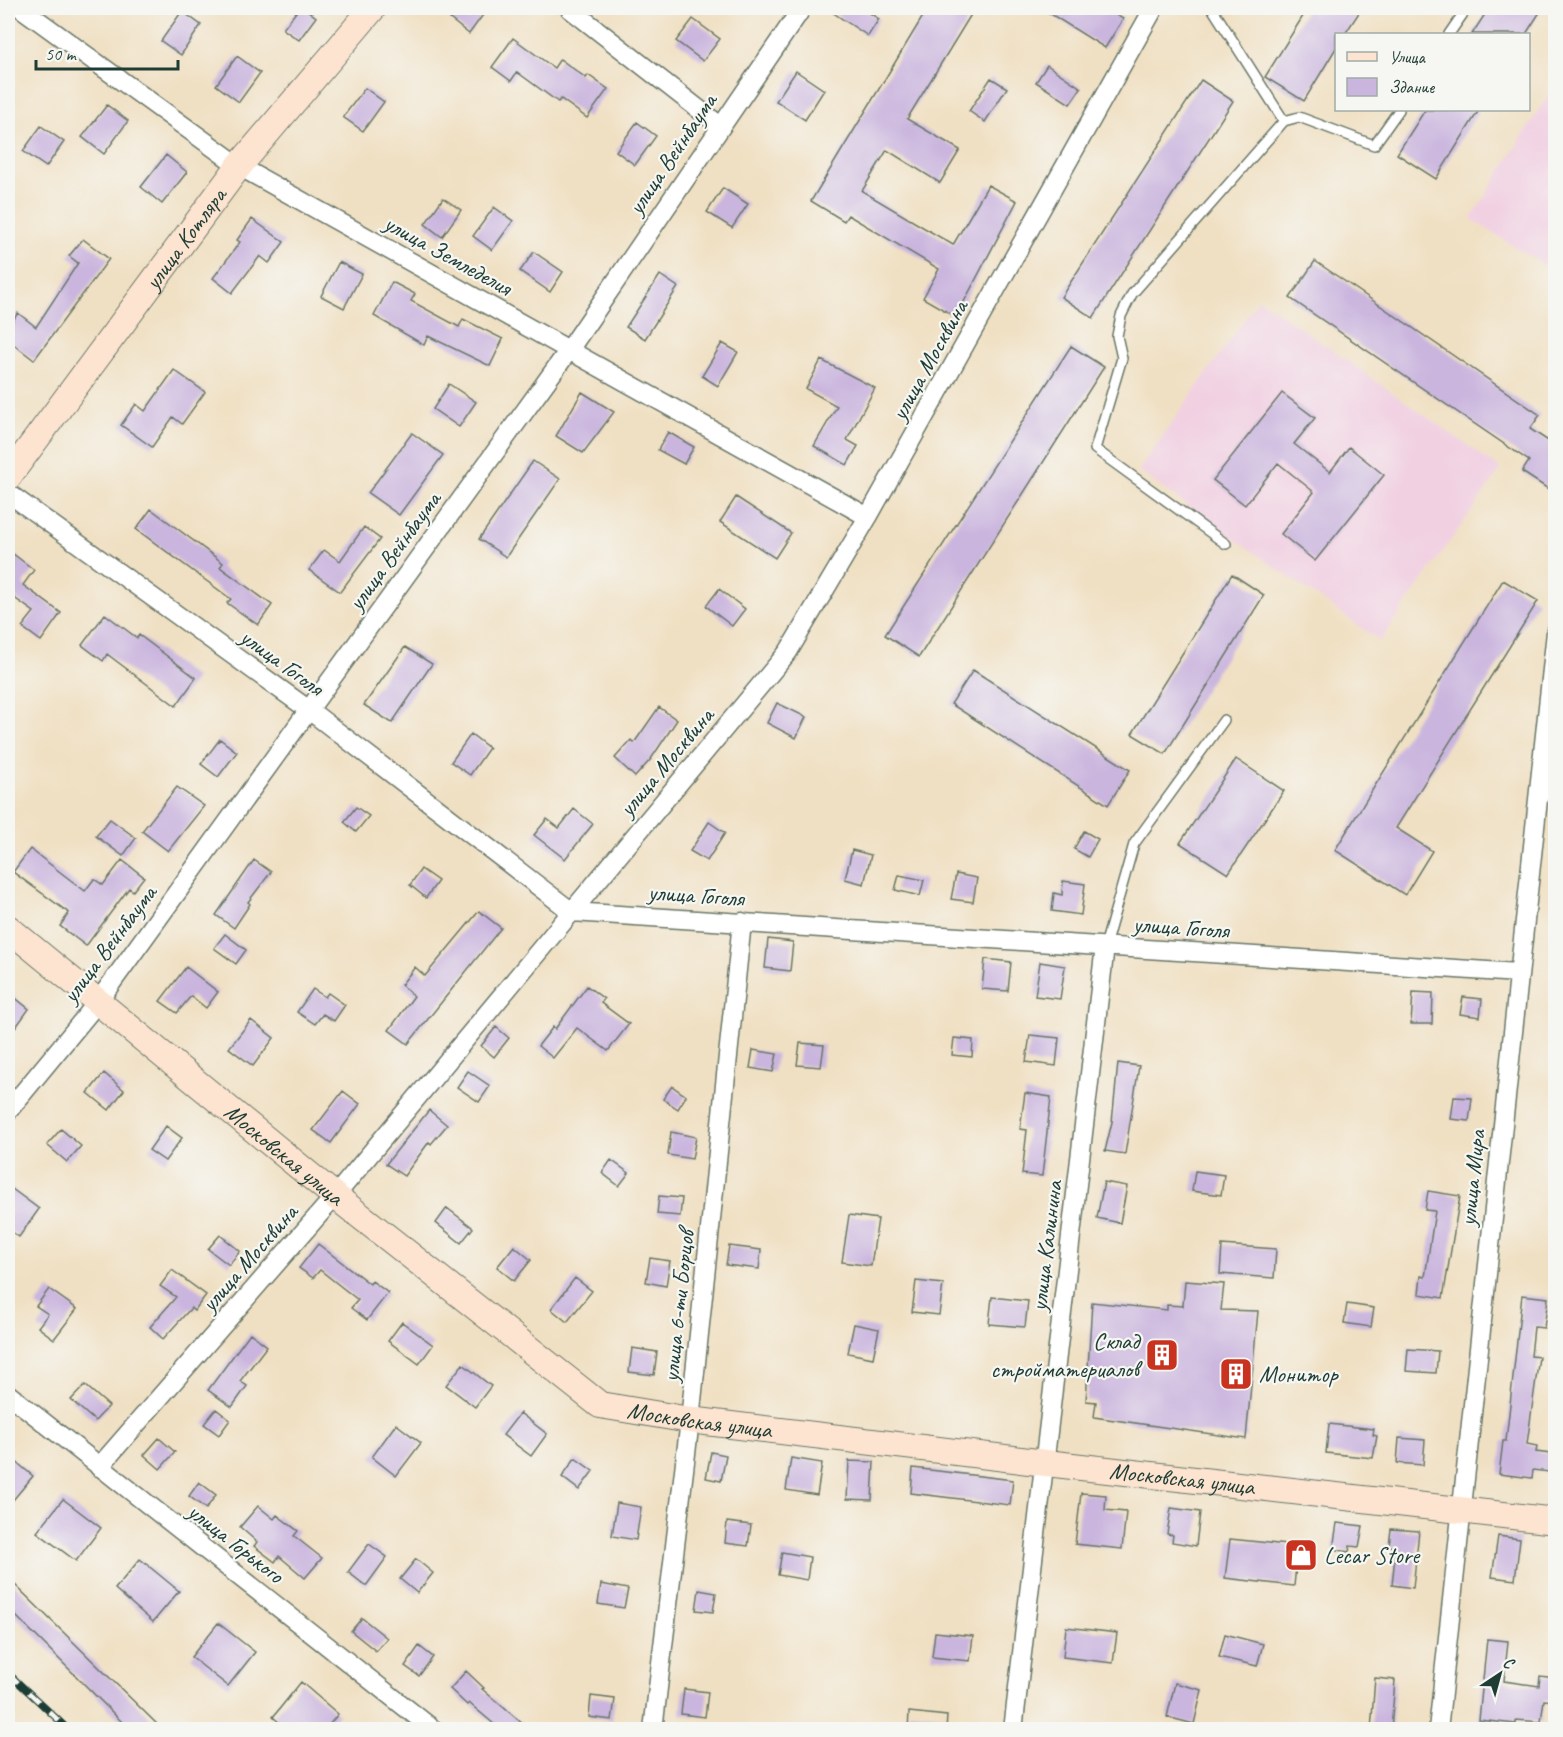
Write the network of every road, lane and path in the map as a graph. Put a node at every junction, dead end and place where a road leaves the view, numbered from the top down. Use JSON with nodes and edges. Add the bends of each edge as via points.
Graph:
{"nodes":[{"id":1,"x":21,"y":8,"type":"edge"},
{"id":2,"x":373,"y":8,"type":"edge"},
{"id":3,"x":569,"y":8,"type":"edge"},
{"id":4,"x":802,"y":8,"type":"edge"},
{"id":5,"x":1154,"y":8,"type":"edge"},
{"id":6,"x":1212,"y":8,"type":"edge"},
{"id":7,"x":1467,"y":8,"type":"edge"},
{"id":8,"x":1450,"y":33,"type":"edge"},
{"id":9,"x":1397,"y":111,"type":"edge"},
{"id":10,"x":1284,"y":122,"type":"junction"},
{"id":11,"x":719,"y":125,"type":"junction"},
{"id":12,"x":239,"y":166,"type":"junction"},
{"id":13,"x":569,"y":350,"type":"junction"},
{"id":14,"x":8,"y":477,"type":"edge"},
{"id":15,"x":8,"y":493,"type":"edge"},
{"id":16,"x":868,"y":517,"type":"junction"},
{"id":17,"x":1226,"y":544,"type":"dead end"},
{"id":18,"x":1556,"y":632,"type":"edge"},
{"id":19,"x":309,"y":710,"type":"junction"},
{"id":20,"x":1224,"y":720,"type":"dead end"},
{"id":21,"x":1547,"y":795,"type":"edge"},
{"id":22,"x":572,"y":912,"type":"junction"},
{"id":23,"x":742,"y":922,"type":"junction"},
{"id":24,"x":8,"y":928,"type":"edge"},
{"id":25,"x":1105,"y":946,"type":"junction"},
{"id":26,"x":1518,"y":973,"type":"junction"},
{"id":27,"x":97,"y":1003,"type":"junction"},
{"id":28,"x":8,"y":1111,"type":"edge"},
{"id":29,"x":335,"y":1196,"type":"junction"},
{"id":30,"x":8,"y":1394,"type":"edge"},
{"id":31,"x":690,"y":1420,"type":"junction"},
{"id":32,"x":1046,"y":1463,"type":"junction"},
{"id":33,"x":99,"y":1467,"type":"junction"},
{"id":34,"x":1459,"y":1510,"type":"junction"},
{"id":35,"x":1556,"y":1521,"type":"edge"},
{"id":36,"x":434,"y":1730,"type":"edge"},
{"id":37,"x":653,"y":1730,"type":"edge"},
{"id":38,"x":1013,"y":1730,"type":"edge"},
{"id":39,"x":1438,"y":1730,"type":"edge"}],
"edges":[{"from":1,"to":12,"type":"street","name":"улица Земледелия"},
{"from":2,"to":12,"type":"street","name":"улица Котляра"},
{"from":3,"to":11,"type":"street"},
{"from":4,"to":11,"type":"street","name":"улица Вейнбаума"},
{"from":5,"to":16,"type":"street","name":"улица Москвина"},
{"from":6,"to":10,"type":"lane"},
{"from":7,"to":8,"type":"lane"},
{"from":9,"to":10,"type":"lane","via":[[1374,145],[1299,117]]},
{"from":10,"to":17,"type":"lane","via":[[1132,294],[1121,316],[1117,336],[1122,358],[1095,449]]},
{"from":11,"to":13,"type":"street","name":"улица Вейнбаума"},
{"from":12,"to":13,"type":"street","name":"улица Земледелия"},
{"from":12,"to":14,"type":"street","name":"улица Котляра"},
{"from":13,"to":16,"type":"street","name":"улица Земледелия"},
{"from":13,"to":19,"type":"street","name":"улица Вейнбаума"},
{"from":15,"to":19,"type":"street","name":"улица Гоголя"},
{"from":16,"to":22,"type":"street","name":"улица Москвина","via":[[788,652]]},
{"from":18,"to":21,"type":"street","name":"улица Мира"},
{"from":19,"to":22,"type":"street","name":"улица Гоголя"},
{"from":19,"to":27,"type":"street","name":"улица Вейнбаума"},
{"from":20,"to":25,"type":"lane","via":[[1134,844]]},
{"from":21,"to":26,"type":"street","name":"улица Мира"},
{"from":22,"to":23,"type":"street","name":"улица Гоголя"},
{"from":22,"to":29,"type":"street","name":"улица Москвина"},
{"from":23,"to":25,"type":"street","name":"улица Гоголя"},
{"from":23,"to":31,"type":"street","name":"улица 6-ти Борцов"},
{"from":24,"to":27,"type":"street","name":"Московская улица"},
{"from":25,"to":26,"type":"street","name":"улица Гоголя"},
{"from":25,"to":32,"type":"street","name":"улица Калинина"},
{"from":26,"to":34,"type":"street","name":"улица Мира"},
{"from":27,"to":28,"type":"street","name":"улица Вейнбаума"},
{"from":27,"to":29,"type":"street","name":"Московская улица"},
{"from":29,"to":31,"type":"street","name":"Московская улица","via":[[600,1405]]},
{"from":29,"to":33,"type":"street","name":"улица Москвина"},
{"from":30,"to":33,"type":"street","name":"улица Горького"},
{"from":31,"to":32,"type":"street","name":"Московская улица"},
{"from":31,"to":37,"type":"street","name":"улица 6-ти Борцов"},
{"from":32,"to":34,"type":"street","name":"Московская улица"},
{"from":32,"to":38,"type":"street","name":"улица Калинина"},
{"from":33,"to":36,"type":"street","name":"улица Горького"},
{"from":34,"to":35,"type":"street","name":"Московская улица"},
{"from":34,"to":39,"type":"street","name":"улица Мира"}]}
